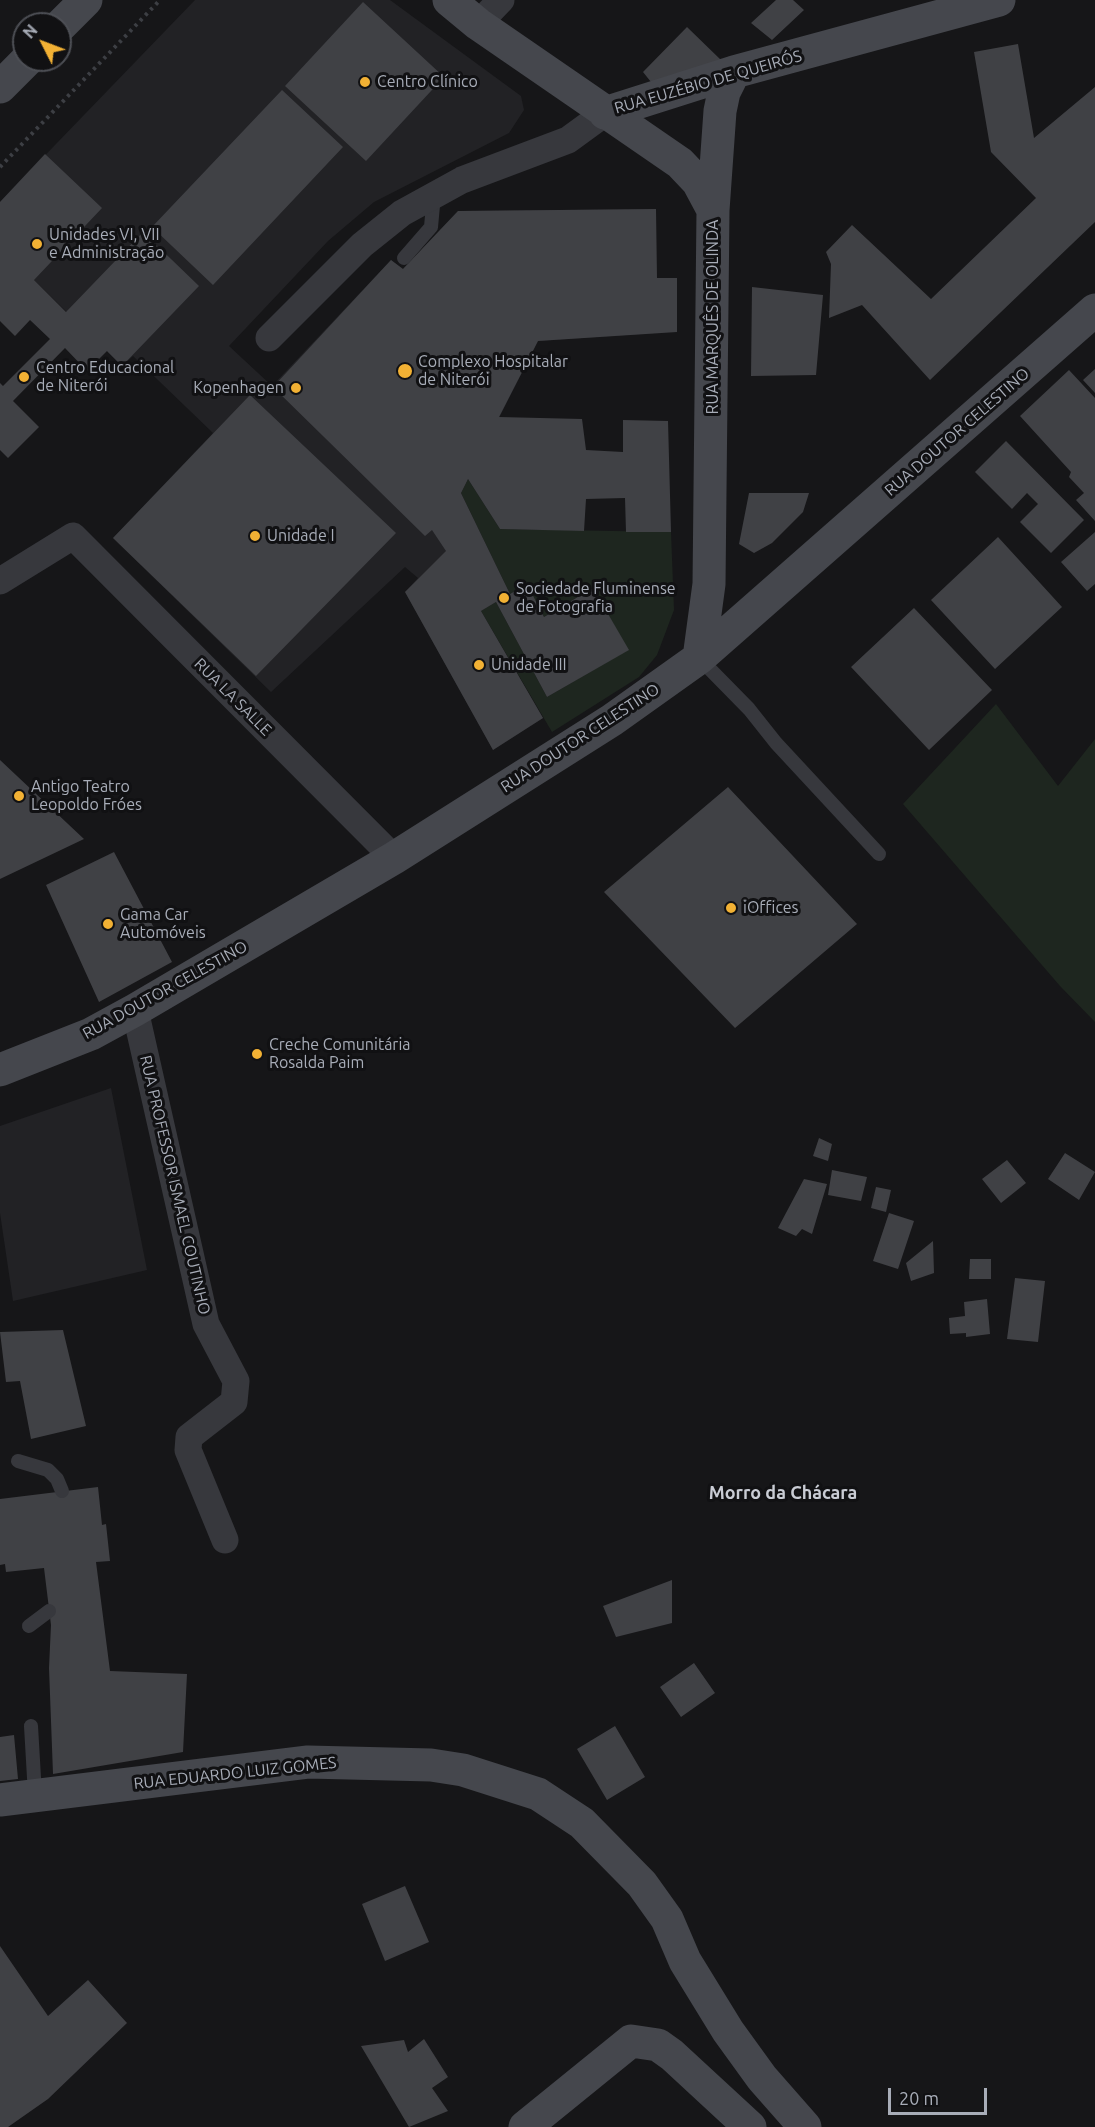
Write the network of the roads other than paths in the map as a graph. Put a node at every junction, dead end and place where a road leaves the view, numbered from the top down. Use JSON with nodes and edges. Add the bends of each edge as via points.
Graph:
{"nodes":[{"id":1,"x":86,"y":0,"type":"edge"},
{"id":2,"x":448,"y":0,"type":"edge"},
{"id":3,"x":501,"y":0,"type":"edge"},
{"id":4,"x":917,"y":0,"type":"edge"},
{"id":5,"x":999,"y":0,"type":"edge"},
{"id":6,"x":72,"y":14,"type":"edge"},
{"id":7,"x":478,"y":24,"type":"junction"},
{"id":8,"x":886,"y":33,"type":"junction"},
{"id":9,"x":15,"y":72,"type":"edge"},
{"id":10,"x":734,"y":72,"type":"junction"},
{"id":11,"x":0,"y":87,"type":"edge"},
{"id":12,"x":605,"y":113,"type":"junction"},
{"id":13,"x":434,"y":194,"type":"junction"},
{"id":14,"x":714,"y":210,"type":"junction"},
{"id":15,"x":404,"y":258,"type":"dead end"},
{"id":16,"x":1095,"y":310,"type":"edge"},
{"id":17,"x":269,"y":338,"type":"dead end"},
{"id":18,"x":0,"y":581,"type":"edge"},
{"id":19,"x":699,"y":657,"type":"junction"},
{"id":20,"x":879,"y":854,"type":"dead end"},
{"id":21,"x":394,"y":858,"type":"junction"},
{"id":22,"x":135,"y":1010,"type":"junction"},
{"id":23,"x":0,"y":1070,"type":"edge"},
{"id":24,"x":18,"y":1461,"type":"dead end"},
{"id":25,"x":62,"y":1491,"type":"dead end"},
{"id":26,"x":225,"y":1540,"type":"dead end"},
{"id":27,"x":49,"y":1611,"type":"dead end"},
{"id":28,"x":29,"y":1626,"type":"dead end"},
{"id":29,"x":31,"y":1726,"type":"dead end"},
{"id":30,"x":35,"y":1795,"type":"junction"},
{"id":31,"x":0,"y":1800,"type":"edge"},
{"id":32,"x":525,"y":2127,"type":"edge"},
{"id":33,"x":750,"y":2127,"type":"edge"},
{"id":34,"x":805,"y":2127,"type":"edge"}],
"edges":[{"from":1,"to":6,"type":"street"},
{"from":2,"to":7,"type":"street","name":"RUA MARQUÊS DE OLINDA"},
{"from":3,"to":7,"type":"street"},
{"from":4,"to":8,"type":"street"},
{"from":5,"to":8,"type":"street","name":"RUA EUZÉBIO DE QUEIRÓS"},
{"from":7,"to":12,"type":"street","name":"RUA MARQUÊS DE OLINDA"},
{"from":8,"to":10,"type":"street","name":"RUA EUZÉBIO DE QUEIRÓS"},
{"from":9,"to":11,"type":"street"},
{"from":10,"to":12,"type":"street","name":"RUA EUZÉBIO DE QUEIRÓS"},
{"from":10,"to":14,"type":"street","via":[[720,111]]},
{"from":12,"to":13,"type":"street","name":"RUA EUZÉBIO DE QUEIRÓS","via":[[568,140],[501,163]]},
{"from":12,"to":14,"type":"street","name":"RUA MARQUÊS DE OLINDA","via":[[680,163],[698,182]]},
{"from":13,"to":15,"type":"lane","via":[[431,227]]},
{"from":13,"to":17,"type":"street","name":"RUA EUZÉBIO DE QUEIRÓS","via":[[362,245]]},
{"from":14,"to":19,"type":"street","name":"RUA MARQUÊS DE OLINDA","via":[[709,584]]},
{"from":16,"to":19,"type":"street","name":"RUA DOUTOR CELESTINO"},
{"from":18,"to":21,"type":"street","name":"RUA LA SALLE","via":[[72,536]]},
{"from":19,"to":20,"type":"lane"},
{"from":19,"to":21,"type":"street","name":"RUA DOUTOR CELESTINO","via":[[612,720]]},
{"from":21,"to":22,"type":"street","name":"RUA DOUTOR CELESTINO"},
{"from":22,"to":23,"type":"street","name":"RUA DOUTOR CELESTINO","via":[[91,1034]]},
{"from":22,"to":26,"type":"street","name":"RUA PROFESSOR ISMAEL COUTINHO","via":[[206,1324],[236,1381],[234,1402],[189,1437],[188,1450]]},
{"from":24,"to":25,"type":"lane","via":[[48,1470]]},
{"from":27,"to":28,"type":"lane"},
{"from":29,"to":30,"type":"lane"},
{"from":30,"to":31,"type":"street","name":"RUA EDUARDO LUIZ GOMES"},
{"from":30,"to":34,"type":"street","name":"RUA EDUARDO LUIZ GOMES","via":[[308,1762],[431,1765],[463,1770],[538,1794],[582,1823],[642,1884],[668,1919],[685,1961],[728,2031]]},
{"from":32,"to":33,"type":"street","via":[[631,2041],[658,2044]]}]}
